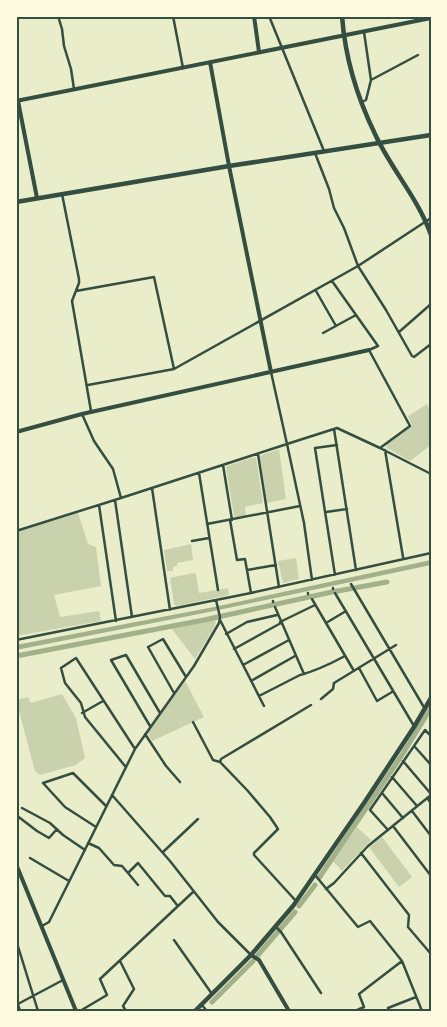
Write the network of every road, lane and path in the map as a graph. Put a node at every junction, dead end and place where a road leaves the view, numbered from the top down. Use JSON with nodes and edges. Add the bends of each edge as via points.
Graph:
{"nodes":[{"id":1,"x":58,"y":16,"type":"edge"},
{"id":2,"x":173,"y":16,"type":"edge"},
{"id":3,"x":254,"y":16,"type":"edge"},
{"id":4,"x":269,"y":16,"type":"edge"},
{"id":5,"x":342,"y":16,"type":"edge"},
{"id":6,"x":430,"y":17,"type":"edge"},
{"id":7,"x":363,"y":30,"type":"junction"},
{"id":8,"x":344,"y":35,"type":"junction"},
{"id":9,"x":283,"y":48,"type":"junction"},
{"id":10,"x":259,"y":52,"type":"junction"},
{"id":11,"x":418,"y":55,"type":"dead end"},
{"id":12,"x":210,"y":62,"type":"junction"},
{"id":13,"x":182,"y":68,"type":"junction"},
{"id":14,"x":371,"y":80,"type":"junction"},
{"id":15,"x":74,"y":90,"type":"junction"},
{"id":16,"x":17,"y":101,"type":"edge"},
{"id":17,"x":362,"y":102,"type":"junction"},
{"id":18,"x":431,"y":135,"type":"edge"},
{"id":19,"x":379,"y":142,"type":"junction"},
{"id":20,"x":324,"y":151,"type":"junction"},
{"id":21,"x":314,"y":153,"type":"junction"},
{"id":22,"x":228,"y":166,"type":"junction"},
{"id":23,"x":62,"y":194,"type":"junction"},
{"id":24,"x":37,"y":198,"type":"junction"},
{"id":25,"x":16,"y":202,"type":"edge"},
{"id":26,"x":428,"y":220,"type":"edge"},
{"id":27,"x":431,"y":235,"type":"edge"},
{"id":28,"x":358,"y":266,"type":"junction"},
{"id":29,"x":332,"y":281,"type":"junction"},
{"id":30,"x":76,"y":290,"type":"junction"},
{"id":31,"x":316,"y":290,"type":"junction"},
{"id":32,"x":431,"y":304,"type":"edge"},
{"id":33,"x":356,"y":315,"type":"junction"},
{"id":34,"x":260,"y":321,"type":"junction"},
{"id":35,"x":336,"y":326,"type":"junction"},
{"id":36,"x":399,"y":332,"type":"junction"},
{"id":37,"x":323,"y":333,"type":"dead end"},
{"id":38,"x":431,"y":344,"type":"edge"},
{"id":39,"x":369,"y":350,"type":"junction"},
{"id":40,"x":174,"y":369,"type":"junction"},
{"id":41,"x":271,"y":372,"type":"junction"},
{"id":42,"x":88,"y":385,"type":"junction"},
{"id":43,"x":92,"y":412,"type":"junction"},
{"id":44,"x":82,"y":414,"type":"junction"},
{"id":45,"x":334,"y":429,"type":"junction"},
{"id":46,"x":16,"y":432,"type":"edge"},
{"id":47,"x":287,"y":444,"type":"junction"},
{"id":48,"x":337,"y":445,"type":"junction"},
{"id":49,"x":380,"y":448,"type":"junction"},
{"id":50,"x":386,"y":450,"type":"junction"},
{"id":51,"x":258,"y":454,"type":"junction"},
{"id":52,"x":223,"y":465,"type":"junction"},
{"id":53,"x":199,"y":473,"type":"junction"},
{"id":54,"x":431,"y":474,"type":"edge"},
{"id":55,"x":152,"y":488,"type":"junction"},
{"id":56,"x":121,"y":498,"type":"junction"},
{"id":57,"x":114,"y":500,"type":"junction"},
{"id":58,"x":98,"y":505,"type":"junction"},
{"id":59,"x":300,"y":506,"type":"junction"},
{"id":60,"x":347,"y":509,"type":"junction"},
{"id":61,"x":268,"y":513,"type":"junction"},
{"id":62,"x":325,"y":513,"type":"junction"},
{"id":63,"x":231,"y":520,"type":"junction"},
{"id":64,"x":207,"y":524,"type":"junction"},
{"id":65,"x":16,"y":531,"type":"edge"},
{"id":66,"x":209,"y":538,"type":"junction"},
{"id":67,"x":192,"y":540,"type":"dead end"},
{"id":68,"x":431,"y":553,"type":"edge"},
{"id":69,"x":403,"y":558,"type":"junction"},
{"id":70,"x":276,"y":565,"type":"junction"},
{"id":71,"x":247,"y":570,"type":"junction"},
{"id":72,"x":356,"y":570,"type":"junction"},
{"id":73,"x":335,"y":575,"type":"junction"},
{"id":74,"x":312,"y":580,"type":"junction"},
{"id":75,"x":352,"y":586,"type":"dead end"},
{"id":76,"x":280,"y":587,"type":"junction"},
{"id":77,"x":218,"y":590,"type":"dead end"},
{"id":78,"x":251,"y":593,"type":"junction"},
{"id":79,"x":336,"y":593,"type":"dead end"},
{"id":80,"x":312,"y":599,"type":"dead end"},
{"id":81,"x":216,"y":600,"type":"junction"},
{"id":82,"x":315,"y":605,"type":"junction"},
{"id":83,"x":275,"y":608,"type":"dead end"},
{"id":84,"x":170,"y":610,"type":"junction"},
{"id":85,"x":346,"y":611,"type":"junction"},
{"id":86,"x":277,"y":615,"type":"junction"},
{"id":87,"x":220,"y":617,"type":"junction"},
{"id":88,"x":132,"y":618,"type":"junction"},
{"id":89,"x":116,"y":621,"type":"junction"},
{"id":90,"x":326,"y":622,"type":"junction"},
{"id":91,"x":281,"y":623,"type":"junction"},
{"id":92,"x":226,"y":634,"type":"junction"},
{"id":93,"x":16,"y":640,"type":"edge"},
{"id":94,"x":289,"y":640,"type":"junction"},
{"id":95,"x":396,"y":644,"type":"dead end"},
{"id":96,"x":234,"y":649,"type":"junction"},
{"id":97,"x":390,"y":649,"type":"junction"},
{"id":98,"x":296,"y":656,"type":"junction"},
{"id":99,"x":345,"y":656,"type":"junction"},
{"id":100,"x":373,"y":659,"type":"junction"},
{"id":101,"x":242,"y":665,"type":"junction"},
{"id":102,"x":359,"y":668,"type":"junction"},
{"id":103,"x":354,"y":671,"type":"junction"},
{"id":104,"x":304,"y":674,"type":"junction"},
{"id":105,"x":186,"y":677,"type":"junction"},
{"id":106,"x":251,"y":681,"type":"junction"},
{"id":107,"x":392,"y":692,"type":"junction"},
{"id":108,"x":174,"y":693,"type":"junction"},
{"id":109,"x":259,"y":696,"type":"junction"},
{"id":110,"x":431,"y":698,"type":"edge"},
{"id":111,"x":321,"y":699,"type":"dead end"},
{"id":112,"x":103,"y":700,"type":"junction"},
{"id":113,"x":311,"y":705,"type":"dead end"},
{"id":114,"x":264,"y":706,"type":"dead end"},
{"id":115,"x":424,"y":709,"type":"junction"},
{"id":116,"x":82,"y":713,"type":"junction"},
{"id":117,"x":160,"y":713,"type":"junction"},
{"id":118,"x":193,"y":722,"type":"dead end"},
{"id":119,"x":150,"y":726,"type":"junction"},
{"id":120,"x":414,"y":727,"type":"junction"},
{"id":121,"x":144,"y":734,"type":"junction"},
{"id":122,"x":431,"y":736,"type":"edge"},
{"id":123,"x":414,"y":746,"type":"junction"},
{"id":124,"x":135,"y":749,"type":"junction"},
{"id":125,"x":220,"y":762,"type":"junction"},
{"id":126,"x":403,"y":762,"type":"junction"},
{"id":127,"x":431,"y":765,"type":"edge"},
{"id":128,"x":125,"y":766,"type":"junction"},
{"id":129,"x":392,"y":777,"type":"junction"},
{"id":130,"x":180,"y":782,"type":"dead end"},
{"id":131,"x":382,"y":793,"type":"junction"},
{"id":132,"x":431,"y":794,"type":"edge"},
{"id":133,"x":112,"y":795,"type":"junction"},
{"id":134,"x":427,"y":798,"type":"junction"},
{"id":135,"x":431,"y":803,"type":"edge"},
{"id":136,"x":106,"y":806,"type":"junction"},
{"id":137,"x":417,"y":806,"type":"junction"},
{"id":138,"x":22,"y":808,"type":"dead end"},
{"id":139,"x":412,"y":811,"type":"junction"},
{"id":140,"x":16,"y":815,"type":"edge"},
{"id":141,"x":403,"y":818,"type":"junction"},
{"id":142,"x":198,"y":819,"type":"dead end"},
{"id":143,"x":392,"y":826,"type":"junction"},
{"id":144,"x":96,"y":827,"type":"junction"},
{"id":145,"x":57,"y":829,"type":"junction"},
{"id":146,"x":388,"y":830,"type":"junction"},
{"id":147,"x":431,"y":836,"type":"edge"},
{"id":148,"x":88,"y":842,"type":"junction"},
{"id":149,"x":85,"y":850,"type":"junction"},
{"id":150,"x":162,"y":852,"type":"junction"},
{"id":151,"x":361,"y":853,"type":"junction"},
{"id":152,"x":30,"y":858,"type":"dead end"},
{"id":153,"x":16,"y":864,"type":"edge"},
{"id":154,"x":128,"y":872,"type":"junction"},
{"id":155,"x":315,"y":875,"type":"junction"},
{"id":156,"x":431,"y":876,"type":"edge"},
{"id":157,"x":69,"y":881,"type":"junction"},
{"id":158,"x":138,"y":885,"type":"dead end"},
{"id":159,"x":326,"y":889,"type":"junction"},
{"id":160,"x":193,"y":892,"type":"junction"},
{"id":161,"x":296,"y":901,"type":"junction"},
{"id":162,"x":177,"y":905,"type":"junction"},
{"id":163,"x":42,"y":926,"type":"junction"},
{"id":164,"x":278,"y":929,"type":"junction"},
{"id":165,"x":16,"y":940,"type":"edge"},
{"id":166,"x":174,"y":940,"type":"dead end"},
{"id":167,"x":431,"y":954,"type":"edge"},
{"id":168,"x":251,"y":955,"type":"junction"},
{"id":169,"x":120,"y":961,"type":"junction"},
{"id":170,"x":402,"y":961,"type":"junction"},
{"id":171,"x":63,"y":980,"type":"junction"},
{"id":172,"x":321,"y":992,"type":"dead end"},
{"id":173,"x":212,"y":994,"type":"junction"},
{"id":174,"x":34,"y":996,"type":"junction"},
{"id":175,"x":16,"y":997,"type":"edge"},
{"id":176,"x":416,"y":997,"type":"junction"},
{"id":177,"x":201,"y":1004,"type":"junction"},
{"id":178,"x":17,"y":1005,"type":"edge"},
{"id":179,"x":20,"y":1011,"type":"edge"},
{"id":180,"x":38,"y":1011,"type":"edge"},
{"id":181,"x":78,"y":1011,"type":"edge"},
{"id":182,"x":126,"y":1011,"type":"edge"},
{"id":183,"x":195,"y":1011,"type":"edge"},
{"id":184,"x":207,"y":1011,"type":"edge"},
{"id":185,"x":289,"y":1011,"type":"edge"},
{"id":186,"x":355,"y":1011,"type":"edge"},
{"id":187,"x":389,"y":1011,"type":"edge"},
{"id":188,"x":422,"y":1011,"type":"edge"}],
"edges":[{"from":1,"to":15,"type":"street"},
{"from":2,"to":13,"type":"street"},
{"from":3,"to":10,"type":"street"},
{"from":4,"to":9,"type":"street"},
{"from":5,"to":8,"type":"main road"},
{"from":6,"to":7,"type":"street"},
{"from":7,"to":8,"type":"street"},
{"from":7,"to":14,"type":"street"},
{"from":8,"to":9,"type":"street"},
{"from":8,"to":17,"type":"main road","via":[[348,60]]},
{"from":9,"to":10,"type":"street"},
{"from":9,"to":20,"type":"street"},
{"from":10,"to":12,"type":"street"},
{"from":11,"to":14,"type":"street"},
{"from":12,"to":13,"type":"street"},
{"from":12,"to":22,"type":"street"},
{"from":13,"to":15,"type":"street"},
{"from":14,"to":17,"type":"street","via":[[367,98]]},
{"from":15,"to":16,"type":"street"},
{"from":16,"to":24,"type":"street"},
{"from":17,"to":19,"type":"main road"},
{"from":18,"to":19,"type":"main road"},
{"from":19,"to":20,"type":"main road"},
{"from":19,"to":26,"type":"main road"},
{"from":20,"to":21,"type":"main road"},
{"from":21,"to":22,"type":"main road"},
{"from":21,"to":28,"type":"street"},
{"from":22,"to":23,"type":"main road"},
{"from":22,"to":34,"type":"street"},
{"from":23,"to":24,"type":"main road"},
{"from":23,"to":30,"type":"street","via":[[79,279]]},
{"from":24,"to":25,"type":"main road"},
{"from":26,"to":27,"type":"main road"},
{"from":26,"to":28,"type":"street"},
{"from":28,"to":29,"type":"street"},
{"from":28,"to":36,"type":"street"},
{"from":29,"to":31,"type":"street"},
{"from":29,"to":33,"type":"street"},
{"from":30,"to":40,"type":"street","via":[[154,277]]},
{"from":30,"to":42,"type":"street","via":[[72,301]]},
{"from":31,"to":34,"type":"street"},
{"from":31,"to":35,"type":"street"},
{"from":32,"to":36,"type":"street"},
{"from":33,"to":35,"type":"street"},
{"from":33,"to":39,"type":"street","via":[[378,346]]},
{"from":34,"to":40,"type":"street"},
{"from":34,"to":41,"type":"street"},
{"from":35,"to":37,"type":"street"},
{"from":36,"to":38,"type":"street","via":[[414,358]]},
{"from":39,"to":41,"type":"street"},
{"from":39,"to":49,"type":"street","via":[[410,426]]},
{"from":40,"to":42,"type":"street"},
{"from":41,"to":43,"type":"street"},
{"from":41,"to":47,"type":"street"},
{"from":42,"to":43,"type":"street"},
{"from":43,"to":44,"type":"street"},
{"from":44,"to":46,"type":"street"},
{"from":44,"to":56,"type":"street","via":[[113,469]]},
{"from":45,"to":47,"type":"street"},
{"from":45,"to":48,"type":"street"},
{"from":45,"to":49,"type":"street","via":[[340,428]]},
{"from":47,"to":51,"type":"street"},
{"from":47,"to":59,"type":"street"},
{"from":48,"to":60,"type":"street"},
{"from":48,"to":62,"type":"street","via":[[315,448]]},
{"from":49,"to":50,"type":"street"},
{"from":50,"to":54,"type":"street"},
{"from":50,"to":69,"type":"street"},
{"from":51,"to":52,"type":"street"},
{"from":51,"to":61,"type":"street"},
{"from":52,"to":53,"type":"street"},
{"from":52,"to":63,"type":"street"},
{"from":53,"to":55,"type":"street"},
{"from":53,"to":64,"type":"street"},
{"from":55,"to":56,"type":"street"},
{"from":55,"to":84,"type":"street"},
{"from":56,"to":57,"type":"street"},
{"from":57,"to":58,"type":"street"},
{"from":57,"to":88,"type":"street"},
{"from":58,"to":65,"type":"street"},
{"from":58,"to":89,"type":"street"},
{"from":59,"to":61,"type":"street"},
{"from":59,"to":74,"type":"street"},
{"from":60,"to":62,"type":"street"},
{"from":60,"to":72,"type":"street"},
{"from":61,"to":63,"type":"street"},
{"from":61,"to":70,"type":"street"},
{"from":62,"to":73,"type":"street"},
{"from":63,"to":64,"type":"street"},
{"from":63,"to":71,"type":"street","via":[[236,560],[245,559]]},
{"from":64,"to":66,"type":"street"},
{"from":66,"to":67,"type":"street"},
{"from":66,"to":77,"type":"street"},
{"from":68,"to":69,"type":"street"},
{"from":69,"to":72,"type":"street"},
{"from":70,"to":71,"type":"street"},
{"from":70,"to":76,"type":"street"},
{"from":71,"to":78,"type":"street"},
{"from":72,"to":73,"type":"street"},
{"from":73,"to":74,"type":"street"},
{"from":74,"to":76,"type":"street"},
{"from":75,"to":97,"type":"street"},
{"from":76,"to":78,"type":"street"},
{"from":78,"to":81,"type":"street"},
{"from":79,"to":85,"type":"street"},
{"from":80,"to":82,"type":"street"},
{"from":81,"to":84,"type":"street"},
{"from":81,"to":87,"type":"street"},
{"from":82,"to":90,"type":"street"},
{"from":82,"to":91,"type":"street"},
{"from":83,"to":86,"type":"street"},
{"from":84,"to":88,"type":"street"},
{"from":85,"to":90,"type":"street"},
{"from":85,"to":100,"type":"street"},
{"from":86,"to":91,"type":"street"},
{"from":86,"to":92,"type":"street","via":[[247,622]]},
{"from":87,"to":92,"type":"street"},
{"from":87,"to":105,"type":"street"},
{"from":88,"to":89,"type":"street"},
{"from":89,"to":93,"type":"street"},
{"from":90,"to":99,"type":"street"},
{"from":91,"to":94,"type":"street"},
{"from":91,"to":96,"type":"street"},
{"from":92,"to":96,"type":"street"},
{"from":94,"to":98,"type":"street"},
{"from":94,"to":101,"type":"street"},
{"from":95,"to":97,"type":"street"},
{"from":96,"to":101,"type":"street"},
{"from":97,"to":100,"type":"street"},
{"from":97,"to":115,"type":"street"},
{"from":98,"to":104,"type":"street"},
{"from":98,"to":106,"type":"street"},
{"from":99,"to":103,"type":"street"},
{"from":99,"to":104,"type":"street"},
{"from":100,"to":102,"type":"street"},
{"from":100,"to":107,"type":"street"},
{"from":101,"to":106,"type":"street"},
{"from":102,"to":103,"type":"street"},
{"from":102,"to":107,"type":"street","via":[[378,701]]},
{"from":103,"to":111,"type":"street","via":[[334,683],[333,689]]},
{"from":104,"to":109,"type":"street"},
{"from":105,"to":108,"type":"street"},
{"from":105,"to":108,"type":"street","via":[[163,639],[148,647]]},
{"from":106,"to":109,"type":"street"},
{"from":107,"to":120,"type":"street"},
{"from":108,"to":117,"type":"street"},
{"from":109,"to":114,"type":"street"},
{"from":110,"to":115,"type":"main road"},
{"from":112,"to":116,"type":"street"},
{"from":112,"to":116,"type":"street","via":[[76,658],[61,668],[65,683],[81,703]]},
{"from":112,"to":124,"type":"street"},
{"from":113,"to":125,"type":"street"},
{"from":115,"to":120,"type":"main road"},
{"from":116,"to":128,"type":"street"},
{"from":117,"to":119,"type":"street"},
{"from":117,"to":119,"type":"street","via":[[126,655],[111,660]]},
{"from":118,"to":125,"type":"street","via":[[213,760]]},
{"from":119,"to":121,"type":"street"},
{"from":120,"to":155,"type":"main road"},
{"from":121,"to":124,"type":"street"},
{"from":121,"to":130,"type":"street"},
{"from":122,"to":123,"type":"street","via":[[425,730]]},
{"from":123,"to":126,"type":"street"},
{"from":123,"to":127,"type":"street"},
{"from":124,"to":128,"type":"street"},
{"from":125,"to":161,"type":"street","via":[[259,803],[278,829],[254,855]]},
{"from":126,"to":129,"type":"street"},
{"from":126,"to":132,"type":"street"},
{"from":128,"to":133,"type":"street"},
{"from":129,"to":131,"type":"street"},
{"from":129,"to":137,"type":"street"},
{"from":131,"to":141,"type":"street"},
{"from":131,"to":146,"type":"street","via":[[370,810]]},
{"from":132,"to":134,"type":"street"},
{"from":133,"to":136,"type":"street"},
{"from":133,"to":150,"type":"street"},
{"from":134,"to":135,"type":"street"},
{"from":134,"to":137,"type":"street"},
{"from":136,"to":144,"type":"street"},
{"from":136,"to":144,"type":"street","via":[[73,773],[43,784],[65,807]]},
{"from":137,"to":139,"type":"street"},
{"from":138,"to":145,"type":"street"},
{"from":139,"to":141,"type":"street"},
{"from":139,"to":147,"type":"street"},
{"from":140,"to":145,"type":"street","via":[[49,838]]},
{"from":141,"to":143,"type":"street"},
{"from":142,"to":150,"type":"street"},
{"from":143,"to":146,"type":"street"},
{"from":143,"to":156,"type":"street"},
{"from":144,"to":148,"type":"street"},
{"from":145,"to":149,"type":"street"},
{"from":146,"to":151,"type":"street"},
{"from":148,"to":149,"type":"street"},
{"from":148,"to":154,"type":"street","via":[[100,848],[114,865],[122,866]]},
{"from":149,"to":157,"type":"street"},
{"from":150,"to":160,"type":"street"},
{"from":151,"to":159,"type":"street"},
{"from":151,"to":167,"type":"street","via":[[409,915],[408,927]]},
{"from":152,"to":157,"type":"street"},
{"from":153,"to":163,"type":"street"},
{"from":154,"to":158,"type":"street"},
{"from":154,"to":162,"type":"street","via":[[138,863],[165,896],[170,896]]},
{"from":155,"to":159,"type":"street"},
{"from":155,"to":161,"type":"main road"},
{"from":157,"to":163,"type":"street","via":[[49,922]]},
{"from":159,"to":170,"type":"street","via":[[358,927],[370,921]]},
{"from":160,"to":162,"type":"street"},
{"from":160,"to":168,"type":"street"},
{"from":161,"to":164,"type":"main road"},
{"from":162,"to":169,"type":"street"},
{"from":163,"to":171,"type":"street"},
{"from":164,"to":168,"type":"main road"},
{"from":164,"to":172,"type":"street"},
{"from":165,"to":174,"type":"street"},
{"from":166,"to":173,"type":"street"},
{"from":168,"to":173,"type":"main road"},
{"from":168,"to":185,"type":"street","via":[[259,960]]},
{"from":169,"to":181,"type":"street","via":[[100,979],[107,995]]},
{"from":169,"to":182,"type":"street","via":[[134,989],[123,1006]]},
{"from":170,"to":176,"type":"street"},
{"from":170,"to":186,"type":"street","via":[[360,994],[364,1008]]},
{"from":171,"to":174,"type":"street"},
{"from":171,"to":181,"type":"street"},
{"from":173,"to":177,"type":"main road"},
{"from":174,"to":178,"type":"street"},
{"from":174,"to":180,"type":"street"},
{"from":175,"to":178,"type":"street"},
{"from":176,"to":187,"type":"street","via":[[388,1008]]},
{"from":176,"to":188,"type":"street"},
{"from":177,"to":183,"type":"main road"},
{"from":177,"to":184,"type":"street"},
{"from":178,"to":179,"type":"street"}]}
